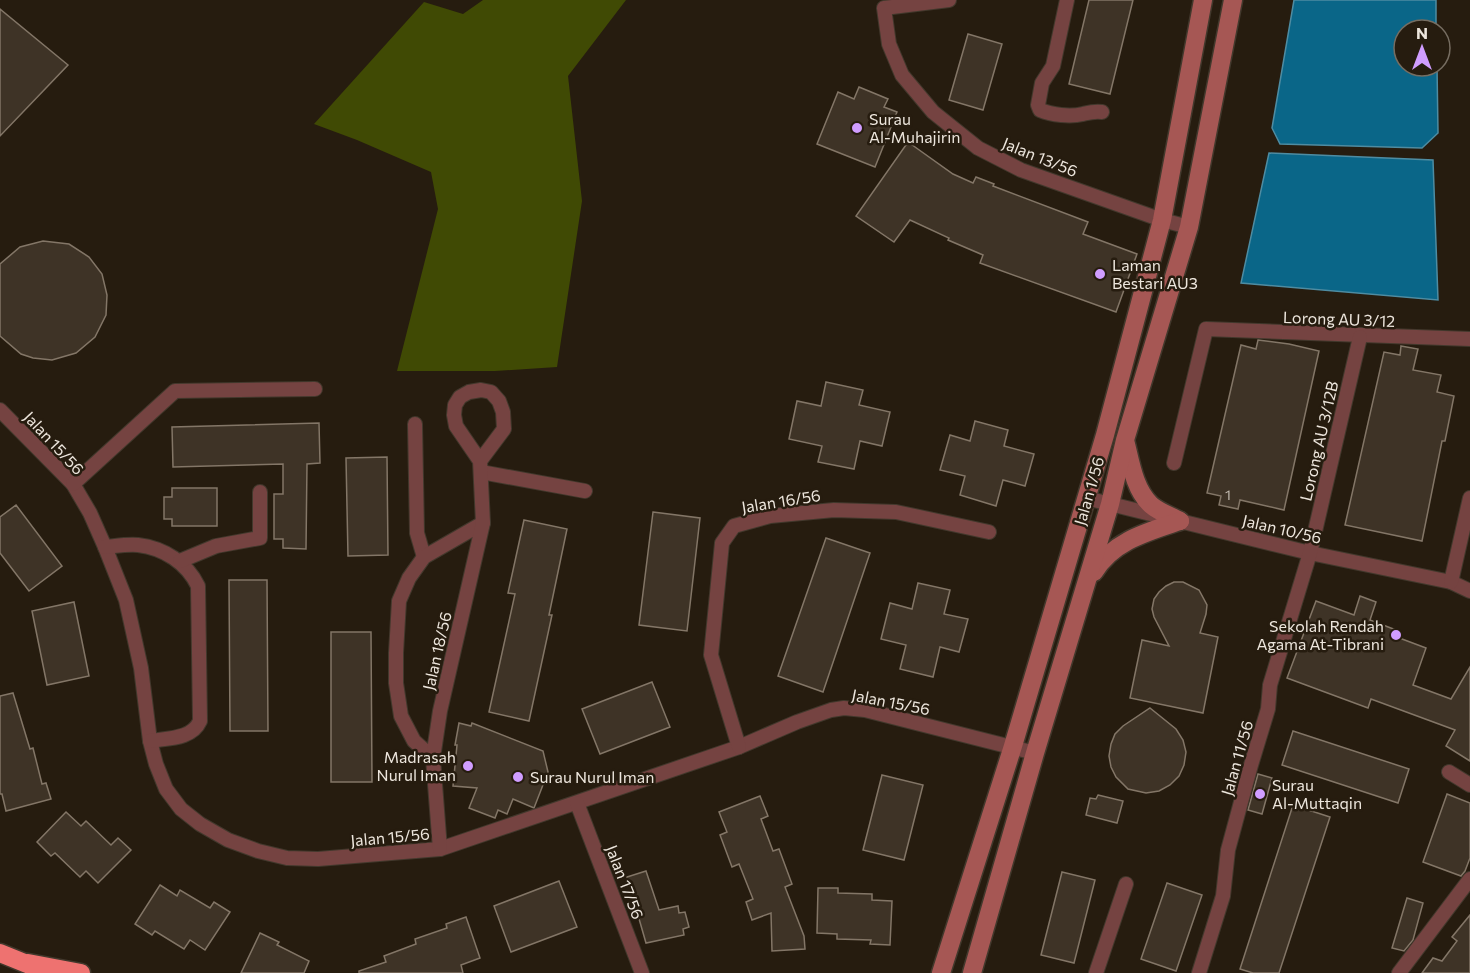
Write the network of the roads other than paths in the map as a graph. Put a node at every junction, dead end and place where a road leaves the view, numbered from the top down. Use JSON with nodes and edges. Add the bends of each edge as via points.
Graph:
{"nodes":[{"id":1,"x":949,"y":0,"type":"edge"},
{"id":2,"x":1067,"y":0,"type":"edge"},
{"id":3,"x":1203,"y":0,"type":"edge"},
{"id":4,"x":1233,"y":0,"type":"edge"},
{"id":5,"x":1102,"y":112,"type":"dead end"},
{"id":6,"x":1162,"y":220,"type":"junction"},
{"id":7,"x":1189,"y":227,"type":"junction"},
{"id":8,"x":1360,"y":336,"type":"junction"},
{"id":9,"x":1470,"y":339,"type":"edge"},
{"id":10,"x":315,"y":389,"type":"dead end"},
{"id":11,"x":0,"y":410,"type":"edge"},
{"id":12,"x":415,"y":424,"type":"dead end"},
{"id":13,"x":1125,"y":440,"type":"junction"},
{"id":14,"x":1174,"y":463,"type":"dead end"},
{"id":15,"x":481,"y":466,"type":"junction"},
{"id":16,"x":73,"y":484,"type":"junction"},
{"id":17,"x":585,"y":491,"type":"dead end"},
{"id":18,"x":260,"y":492,"type":"dead end"},
{"id":19,"x":1086,"y":498,"type":"junction"},
{"id":20,"x":1470,"y":498,"type":"edge"},
{"id":21,"x":1110,"y":504,"type":"junction"},
{"id":22,"x":1180,"y":521,"type":"junction"},
{"id":23,"x":483,"y":523,"type":"junction"},
{"id":24,"x":989,"y":532,"type":"dead end"},
{"id":25,"x":105,"y":547,"type":"junction"},
{"id":26,"x":1310,"y":553,"type":"junction"},
{"id":27,"x":424,"y":557,"type":"junction"},
{"id":28,"x":180,"y":561,"type":"junction"},
{"id":29,"x":1451,"y":582,"type":"junction"},
{"id":30,"x":1083,"y":590,"type":"junction"},
{"id":31,"x":1470,"y":591,"type":"edge"},
{"id":32,"x":150,"y":741,"type":"junction"},
{"id":33,"x":1013,"y":746,"type":"junction"},
{"id":34,"x":739,"y":747,"type":"junction"},
{"id":35,"x":1035,"y":753,"type":"junction"},
{"id":36,"x":433,"y":758,"type":"junction"},
{"id":37,"x":1449,"y":772,"type":"dead end"},
{"id":38,"x":1470,"y":785,"type":"edge"},
{"id":39,"x":577,"y":803,"type":"junction"},
{"id":40,"x":440,"y":849,"type":"junction"},
{"id":41,"x":1470,"y":879,"type":"edge"},
{"id":42,"x":1126,"y":884,"type":"dead end"},
{"id":43,"x":0,"y":953,"type":"edge"},
{"id":44,"x":28,"y":963,"type":"junction"},
{"id":45,"x":46,"y":973,"type":"edge"},
{"id":46,"x":81,"y":973,"type":"edge"},
{"id":47,"x":642,"y":973,"type":"edge"},
{"id":48,"x":941,"y":973,"type":"edge"},
{"id":49,"x":972,"y":973,"type":"edge"},
{"id":50,"x":1096,"y":973,"type":"edge"},
{"id":51,"x":1199,"y":973,"type":"edge"},
{"id":52,"x":1399,"y":973,"type":"edge"}],
"edges":[{"from":1,"to":6,"type":"street","name":"Jalan 13/56","via":[[884,8],[889,44],[902,75],[933,112],[978,148],[1021,170]]},
{"from":2,"to":5,"type":"street","via":[[1053,66],[1042,83],[1040,110],[1061,115]]},
{"from":3,"to":6,"type":"main road","name":"Jalan 1/56"},
{"from":4,"to":7,"type":"main road","name":"Jalan 1/56"},
{"from":6,"to":7,"type":"street","name":"Jalan 13/56"},
{"from":6,"to":19,"type":"main road","name":"Jalan 1/56"},
{"from":7,"to":13,"type":"main road","name":"Jalan 1/56"},
{"from":8,"to":9,"type":"street","name":"Lorong AU 3/12"},
{"from":8,"to":14,"type":"street","name":"Lorong AU 3/12","via":[[1206,329]]},
{"from":8,"to":26,"type":"street","name":"Lorong AU 3/12B"},
{"from":10,"to":16,"type":"street","via":[[175,392]]},
{"from":11,"to":16,"type":"street","name":"Jalan 15/56"},
{"from":12,"to":27,"type":"street","via":[[417,533]]},
{"from":13,"to":21,"type":"main road","name":"Jalan 1/56"},
{"from":13,"to":22,"type":"main road","via":[[1140,490],[1152,505]]},
{"from":15,"to":15,"type":"street","via":[[456,426],[454,415],[460,397],[481,390],[491,392],[499,400],[504,429]]},
{"from":15,"to":17,"type":"street"},
{"from":15,"to":23,"type":"street","name":"Jalan 18/56"},
{"from":16,"to":25,"type":"street","name":"Jalan 15/56"},
{"from":18,"to":28,"type":"street","via":[[260,538],[216,546]]},
{"from":19,"to":21,"type":"street","name":"Jalan 10/56"},
{"from":19,"to":33,"type":"main road","name":"Jalan 1/56"},
{"from":20,"to":29,"type":"street"},
{"from":21,"to":22,"type":"street","name":"Jalan 10/56"},
{"from":21,"to":30,"type":"main road","name":"Jalan 1/56"},
{"from":22,"to":26,"type":"street","name":"Jalan 10/56"},
{"from":22,"to":30,"type":"main road","via":[[1121,544],[1102,559]]},
{"from":23,"to":27,"type":"street"},
{"from":23,"to":36,"type":"street","name":"Jalan 18/56"},
{"from":24,"to":34,"type":"street","name":"Jalan 16/56","via":[[896,512],[834,510],[770,516],[734,526],[722,543],[711,655]]},
{"from":25,"to":28,"type":"street","via":[[136,544]]},
{"from":25,"to":32,"type":"street","name":"Jalan 15/56","via":[[126,600],[141,668]]},
{"from":26,"to":29,"type":"street","name":"Jalan 10/56"},
{"from":26,"to":51,"type":"street","name":"Jalan 11/56","via":[[1270,684],[1268,709],[1228,850],[1223,896]]},
{"from":27,"to":36,"type":"street","via":[[399,601],[396,684],[400,716],[414,741]]},
{"from":28,"to":32,"type":"street","via":[[192,574],[200,597],[200,721],[189,734]]},
{"from":29,"to":31,"type":"street","name":"Jalan 10/56"},
{"from":30,"to":35,"type":"main road","name":"Jalan 1/56"},
{"from":32,"to":40,"type":"street","name":"Jalan 15/56","via":[[166,789],[181,809],[228,840],[287,858]]},
{"from":33,"to":34,"type":"street","name":"Jalan 15/56","via":[[844,708],[797,722]]},
{"from":33,"to":35,"type":"street","name":"Jalan 15/56"},
{"from":33,"to":48,"type":"main road","name":"Jalan 1/56"},
{"from":34,"to":39,"type":"street","name":"Jalan 15/56"},
{"from":35,"to":49,"type":"main road","name":"Jalan 1/56"},
{"from":36,"to":40,"type":"street","name":"Jalan 18/56"},
{"from":37,"to":38,"type":"street"},
{"from":39,"to":40,"type":"street","name":"Jalan 15/56"},
{"from":39,"to":47,"type":"street","name":"Jalan 17/56"},
{"from":41,"to":52,"type":"street"},
{"from":42,"to":50,"type":"street"},
{"from":43,"to":44,"type":"highway"},
{"from":44,"to":45,"type":"highway"},
{"from":44,"to":46,"type":"highway"}]}
